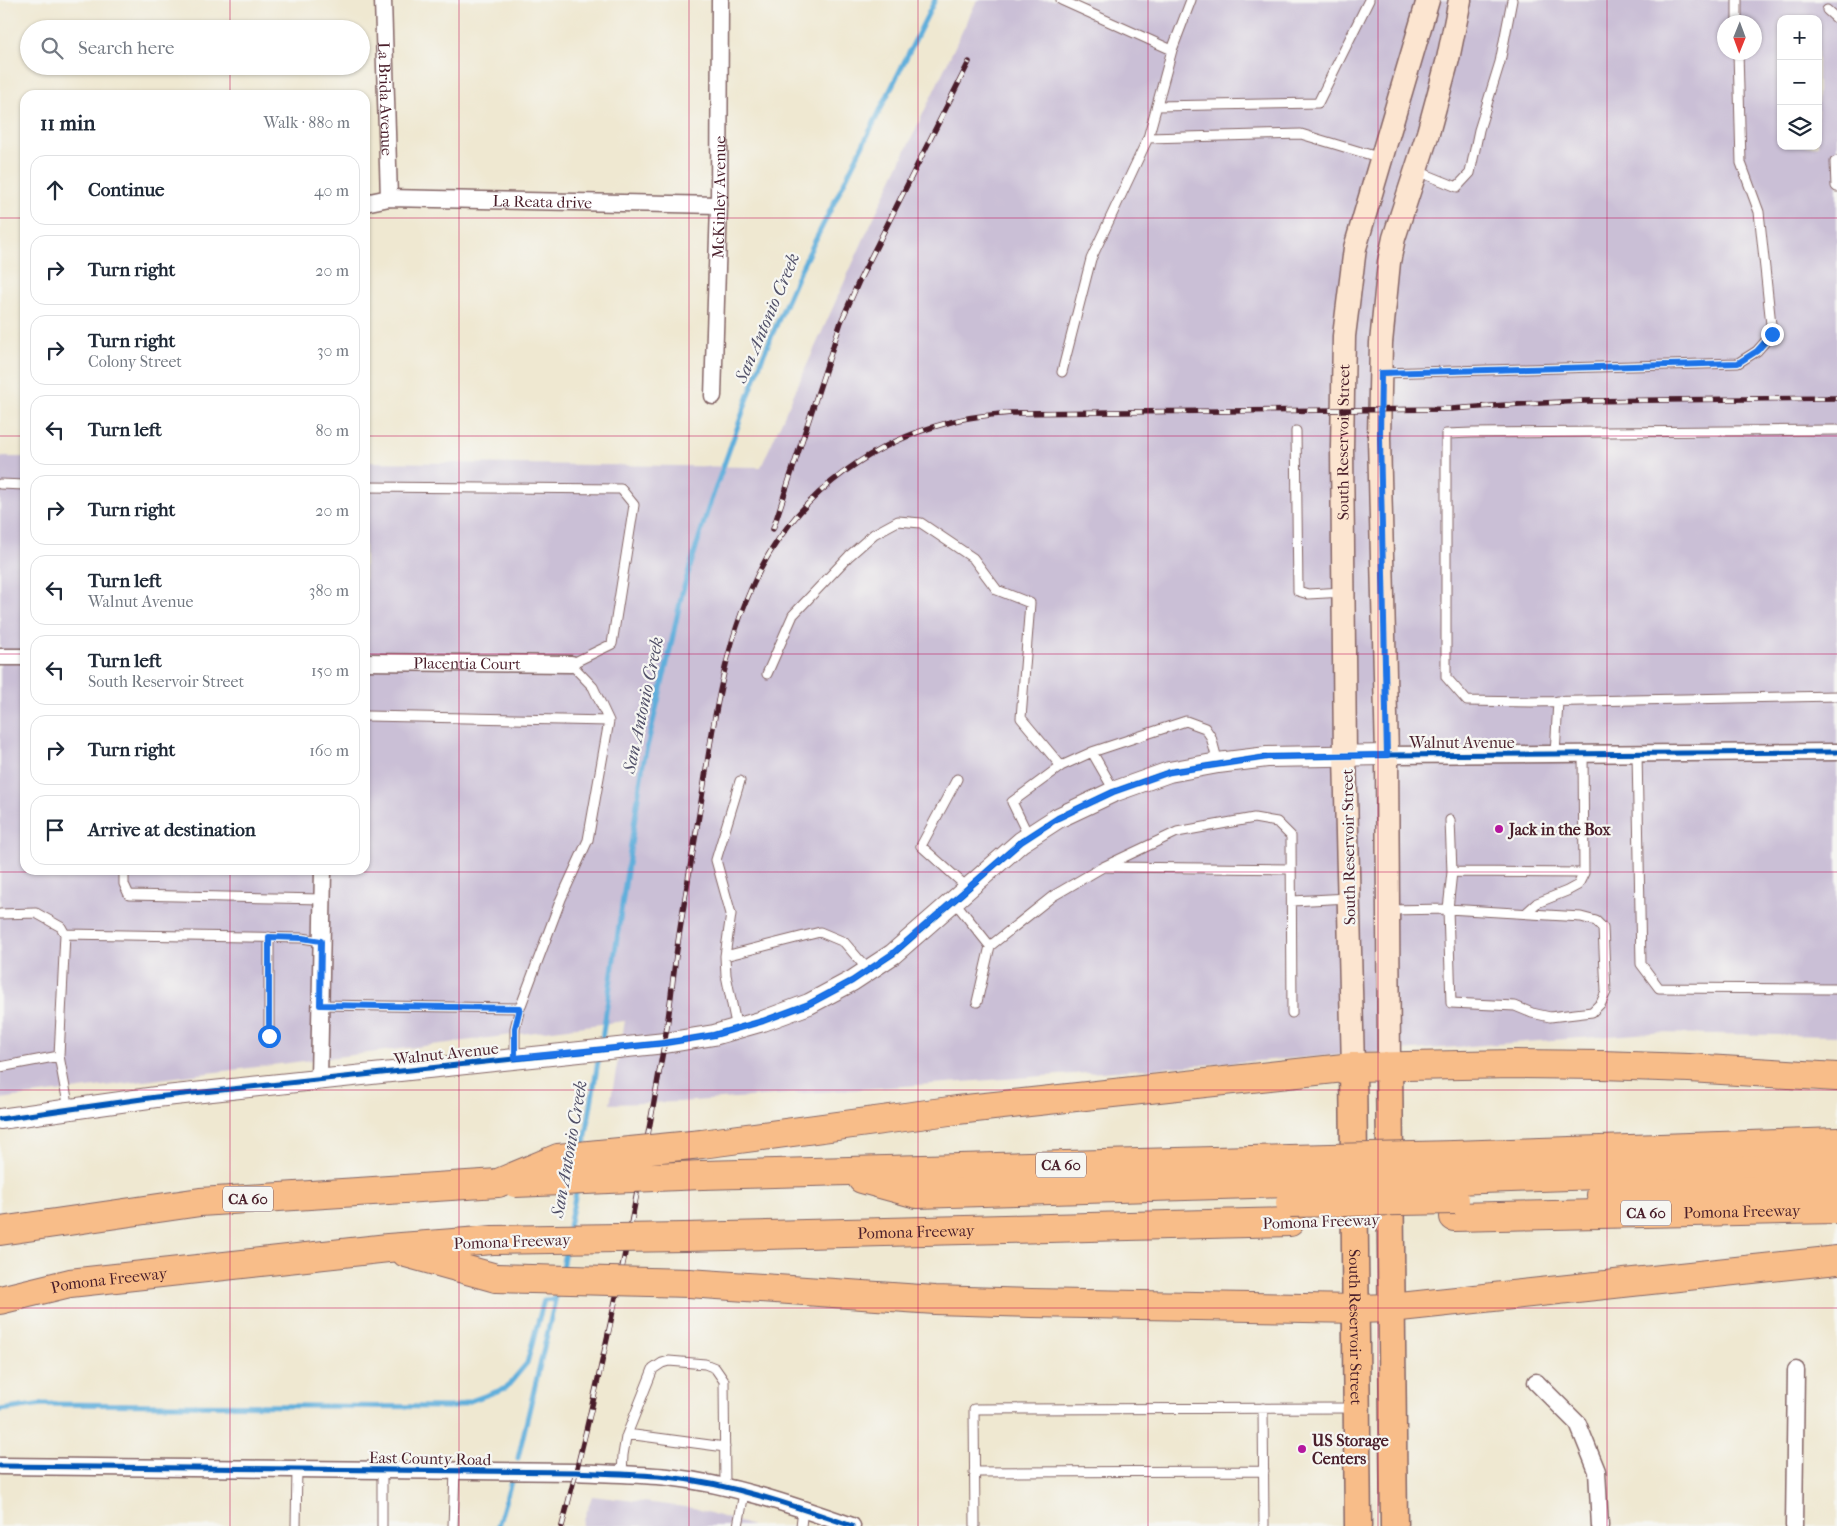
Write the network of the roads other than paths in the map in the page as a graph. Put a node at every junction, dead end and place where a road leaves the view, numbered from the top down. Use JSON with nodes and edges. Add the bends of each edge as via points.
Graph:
{"nodes":[{"id":1,"x":382,"y":0,"type":"edge"},
{"id":2,"x":720,"y":0,"type":"edge"},
{"id":3,"x":1061,"y":0,"type":"edge"},
{"id":4,"x":1191,"y":0,"type":"edge"},
{"id":5,"x":1369,"y":0,"type":"edge"},
{"id":6,"x":1427,"y":0,"type":"edge"},
{"id":7,"x":1512,"y":0,"type":"edge"},
{"id":8,"x":1736,"y":0,"type":"edge"},
{"id":9,"x":1460,"y":3,"type":"edge"},
{"id":10,"x":1827,"y":10,"type":"dead end"},
{"id":11,"x":1737,"y":15,"type":"edge"},
{"id":12,"x":1837,"y":19,"type":"edge"},
{"id":13,"x":1172,"y":50,"type":"junction"},
{"id":14,"x":1738,"y":60,"type":"edge"},
{"id":15,"x":1157,"y":106,"type":"junction"},
{"id":16,"x":1148,"y":138,"type":"junction"},
{"id":17,"x":1381,"y":158,"type":"junction"},
{"id":18,"x":1837,"y":161,"type":"edge"},
{"id":19,"x":1415,"y":170,"type":"junction"},
{"id":20,"x":1837,"y":187,"type":"edge"},
{"id":21,"x":389,"y":198,"type":"junction"},
{"id":22,"x":370,"y":201,"type":"edge"},
{"id":23,"x":719,"y":205,"type":"junction"},
{"id":24,"x":1062,"y":372,"type":"dead end"},
{"id":25,"x":1381,"y":373,"type":"junction"},
{"id":26,"x":713,"y":396,"type":"dead end"},
{"id":27,"x":1837,"y":430,"type":"edge"},
{"id":28,"x":1296,"y":431,"type":"dead end"},
{"id":29,"x":0,"y":484,"type":"edge"},
{"id":30,"x":20,"y":485,"type":"edge"},
{"id":31,"x":370,"y":487,"type":"edge"},
{"id":32,"x":1344,"y":592,"type":"junction"},
{"id":33,"x":0,"y":657,"type":"edge"},
{"id":34,"x":20,"y":657,"type":"edge"},
{"id":35,"x":370,"y":662,"type":"edge"},
{"id":36,"x":571,"y":664,"type":"junction"},
{"id":37,"x":768,"y":674,"type":"dead end"},
{"id":38,"x":1837,"y":696,"type":"edge"},
{"id":39,"x":1558,"y":701,"type":"junction"},
{"id":40,"x":370,"y":716,"type":"edge"},
{"id":41,"x":609,"y":721,"type":"junction"},
{"id":42,"x":1092,"y":752,"type":"junction"},
{"id":43,"x":1837,"y":752,"type":"edge"},
{"id":44,"x":1637,"y":753,"type":"junction"},
{"id":45,"x":1555,"y":754,"type":"junction"},
{"id":46,"x":1583,"y":754,"type":"junction"},
{"id":47,"x":1345,"y":755,"type":"junction"},
{"id":48,"x":1387,"y":755,"type":"junction"},
{"id":49,"x":1218,"y":763,"type":"junction"},
{"id":50,"x":1061,"y":766,"type":"junction"},
{"id":51,"x":957,"y":779,"type":"dead end"},
{"id":52,"x":740,"y":781,"type":"dead end"},
{"id":53,"x":1115,"y":792,"type":"junction"},
{"id":54,"x":1450,"y":820,"type":"dead end"},
{"id":55,"x":1029,"y":837,"type":"junction"},
{"id":56,"x":1103,"y":867,"type":"junction"},
{"id":57,"x":1291,"y":868,"type":"junction"},
{"id":58,"x":1452,"y":872,"type":"junction"},
{"id":59,"x":1584,"y":873,"type":"junction"},
{"id":60,"x":124,"y":875,"type":"edge"},
{"id":61,"x":323,"y":875,"type":"edge"},
{"id":62,"x":961,"y":894,"type":"junction"},
{"id":63,"x":1349,"y":898,"type":"junction"},
{"id":64,"x":322,"y":899,"type":"junction"},
{"id":65,"x":1292,"y":901,"type":"junction"},
{"id":66,"x":1448,"y":909,"type":"junction"},
{"id":67,"x":1389,"y":910,"type":"junction"},
{"id":68,"x":1526,"y":913,"type":"junction"},
{"id":69,"x":0,"y":914,"type":"edge"},
{"id":70,"x":65,"y":934,"type":"junction"},
{"id":71,"x":269,"y":937,"type":"junction"},
{"id":72,"x":321,"y":941,"type":"junction"},
{"id":73,"x":990,"y":946,"type":"junction"},
{"id":74,"x":725,"y":956,"type":"junction"},
{"id":75,"x":869,"y":970,"type":"junction"},
{"id":76,"x":1837,"y":989,"type":"edge"},
{"id":77,"x":977,"y":1002,"type":"dead end"},
{"id":78,"x":320,"y":1005,"type":"junction"},
{"id":79,"x":520,"y":1008,"type":"junction"},
{"id":80,"x":1292,"y":1013,"type":"dead end"},
{"id":81,"x":737,"y":1029,"type":"junction"},
{"id":82,"x":269,"y":1036,"type":"dead end"},
{"id":83,"x":60,"y":1056,"type":"junction"},
{"id":84,"x":515,"y":1058,"type":"junction"},
{"id":85,"x":1389,"y":1066,"type":"junction"},
{"id":86,"x":0,"y":1067,"type":"edge"},
{"id":87,"x":1353,"y":1068,"type":"junction"},
{"id":88,"x":1837,"y":1077,"type":"edge"},
{"id":89,"x":319,"y":1079,"type":"junction"},
{"id":90,"x":69,"y":1109,"type":"junction"},
{"id":91,"x":0,"y":1119,"type":"edge"},
{"id":92,"x":1837,"y":1142,"type":"edge"},
{"id":93,"x":1837,"y":1167,"type":"edge"},
{"id":94,"x":498,"y":1184,"type":"junction"},
{"id":95,"x":1454,"y":1188,"type":"junction"},
{"id":96,"x":1837,"y":1188,"type":"edge"},
{"id":97,"x":1290,"y":1192,"type":"junction"},
{"id":98,"x":1837,"y":1209,"type":"edge"},
{"id":99,"x":0,"y":1230,"type":"edge"},
{"id":100,"x":388,"y":1248,"type":"junction"},
{"id":101,"x":1837,"y":1260,"type":"edge"},
{"id":102,"x":0,"y":1300,"type":"edge"},
{"id":103,"x":1390,"y":1308,"type":"junction"},
{"id":104,"x":1357,"y":1309,"type":"junction"},
{"id":105,"x":1796,"y":1370,"type":"dead end"},
{"id":106,"x":1536,"y":1382,"type":"dead end"},
{"id":107,"x":1264,"y":1408,"type":"junction"},
{"id":108,"x":1356,"y":1408,"type":"junction"},
{"id":109,"x":627,"y":1434,"type":"junction"},
{"id":110,"x":725,"y":1447,"type":"junction"},
{"id":111,"x":0,"y":1466,"type":"edge"},
{"id":112,"x":298,"y":1469,"type":"junction"},
{"id":113,"x":382,"y":1470,"type":"junction"},
{"id":114,"x":455,"y":1471,"type":"junction"},
{"id":115,"x":1264,"y":1471,"type":"junction"},
{"id":116,"x":974,"y":1472,"type":"junction"},
{"id":117,"x":622,"y":1474,"type":"junction"},
{"id":118,"x":725,"y":1487,"type":"junction"},
{"id":119,"x":744,"y":1493,"type":"junction"},
{"id":120,"x":802,"y":1509,"type":"junction"},
{"id":121,"x":296,"y":1526,"type":"edge"},
{"id":122,"x":382,"y":1526,"type":"edge"},
{"id":123,"x":454,"y":1526,"type":"edge"},
{"id":124,"x":738,"y":1526,"type":"edge"},
{"id":125,"x":801,"y":1526,"type":"edge"},
{"id":126,"x":852,"y":1526,"type":"edge"},
{"id":127,"x":975,"y":1526,"type":"edge"},
{"id":128,"x":1264,"y":1526,"type":"edge"},
{"id":129,"x":1358,"y":1526,"type":"edge"},
{"id":130,"x":1394,"y":1526,"type":"edge"},
{"id":131,"x":1600,"y":1526,"type":"edge"},
{"id":132,"x":1794,"y":1526,"type":"edge"}],
"edges":[{"from":1,"to":21,"type":"street","name":"La Brida Avenue"},
{"from":2,"to":23,"type":"street","name":"McKinley Avenue"},
{"from":3,"to":13,"type":"lane"},
{"from":4,"to":13,"type":"lane"},
{"from":5,"to":15,"type":"lane","via":[[1318,103]]},
{"from":6,"to":9,"type":"main road"},
{"from":6,"to":17,"type":"main road","name":"South Reservoir Street"},
{"from":7,"to":19,"type":"lane","via":[[1500,62],[1479,130],[1470,173],[1457,187]]},
{"from":8,"to":11,"type":"lane"},
{"from":9,"to":19,"type":"main road","via":[[1448,59]]},
{"from":10,"to":12,"type":"lane"},
{"from":13,"to":15,"type":"lane"},
{"from":14,"to":25,"type":"lane","via":[[1741,163],[1759,212],[1772,334],[1757,351],[1738,363]]},
{"from":15,"to":16,"type":"lane"},
{"from":16,"to":17,"type":"lane","via":[[1302,134]]},
{"from":16,"to":24,"type":"lane","via":[[1091,259]]},
{"from":17,"to":19,"type":"main road"},
{"from":17,"to":32,"type":"main road","name":"South Reservoir Street","via":[[1355,248],[1344,336]]},
{"from":18,"to":20,"type":"lane"},
{"from":19,"to":25,"type":"main road","via":[[1389,262]]},
{"from":21,"to":22,"type":"street","name":"La Reata drive"},
{"from":21,"to":23,"type":"street","name":"La Reata drive"},
{"from":23,"to":26,"type":"street","name":"McKinley Avenue"},
{"from":25,"to":48,"type":"main road"},
{"from":27,"to":39,"type":"lane","via":[[1446,434],[1446,677],[1466,701]]},
{"from":28,"to":32,"type":"lane","via":[[1298,591],[1308,594]]},
{"from":29,"to":30,"type":"lane"},
{"from":31,"to":36,"type":"lane","via":[[621,489],[634,505],[612,644]]},
{"from":32,"to":47,"type":"main road","name":"South Reservoir Street"},
{"from":33,"to":34,"type":"street"},
{"from":35,"to":36,"type":"street","name":"Placentia Court"},
{"from":36,"to":41,"type":"lane","via":[[593,687]]},
{"from":37,"to":50,"type":"lane","via":[[793,615],[849,556],[874,534],[898,521],[921,523],[972,558],[998,590],[1030,603],[1020,718]]},
{"from":38,"to":39,"type":"lane"},
{"from":39,"to":45,"type":"lane"},
{"from":40,"to":41,"type":"lane"},
{"from":41,"to":79,"type":"lane","via":[[588,840]]},
{"from":42,"to":49,"type":"lane","via":[[1186,721],[1205,728]]},
{"from":42,"to":50,"type":"lane"},
{"from":42,"to":53,"type":"lane"},
{"from":43,"to":44,"type":"street","name":"Walnut Avenue"},
{"from":44,"to":46,"type":"street","name":"Walnut Avenue"},
{"from":44,"to":76,"type":"lane","via":[[1641,964],[1659,988]]},
{"from":45,"to":46,"type":"street","name":"Walnut Avenue"},
{"from":45,"to":48,"type":"street","name":"Walnut Avenue"},
{"from":46,"to":59,"type":"lane"},
{"from":47,"to":48,"type":"street","name":"Walnut Avenue"},
{"from":47,"to":49,"type":"street","name":"Walnut Avenue","via":[[1267,757]]},
{"from":47,"to":63,"type":"main road","name":"South Reservoir Street"},
{"from":48,"to":67,"type":"main road"},
{"from":49,"to":53,"type":"street","name":"Walnut Avenue","via":[[1170,772]]},
{"from":50,"to":55,"type":"lane","via":[[1012,802]]},
{"from":51,"to":62,"type":"lane","via":[[921,846]]},
{"from":52,"to":74,"type":"lane","via":[[716,860],[732,914]]},
{"from":53,"to":55,"type":"street","name":"Walnut Avenue","via":[[1058,818]]},
{"from":54,"to":58,"type":"lane"},
{"from":55,"to":62,"type":"street","name":"Walnut Avenue"},
{"from":56,"to":57,"type":"lane"},
{"from":56,"to":57,"type":"lane","via":[[1177,832],[1254,818],[1277,822],[1291,836]]},
{"from":56,"to":73,"type":"lane","via":[[1053,896]]},
{"from":57,"to":65,"type":"lane"},
{"from":58,"to":59,"type":"lane"},
{"from":58,"to":66,"type":"lane"},
{"from":59,"to":68,"type":"lane","via":[[1578,885],[1538,903]]},
{"from":60,"to":64,"type":"lane","via":[[129,895]]},
{"from":61,"to":64,"type":"street"},
{"from":62,"to":73,"type":"lane"},
{"from":62,"to":75,"type":"street","name":"Walnut Avenue"},
{"from":63,"to":65,"type":"lane"},
{"from":63,"to":87,"type":"main road","name":"South Reservoir Street"},
{"from":64,"to":72,"type":"street"},
{"from":65,"to":80,"type":"lane"},
{"from":66,"to":67,"type":"lane"},
{"from":66,"to":68,"type":"lane"},
{"from":66,"to":68,"type":"lane","via":[[1451,1003],[1515,1006],[1550,1017],[1592,1012],[1606,992],[1603,928],[1596,921],[1581,916]]},
{"from":67,"to":85,"type":"main road"},
{"from":69,"to":70,"type":"lane","via":[[36,914],[61,927]]},
{"from":70,"to":71,"type":"lane"},
{"from":70,"to":83,"type":"lane"},
{"from":71,"to":72,"type":"lane"},
{"from":71,"to":82,"type":"lane"},
{"from":72,"to":78,"type":"street"},
{"from":73,"to":77,"type":"lane"},
{"from":74,"to":75,"type":"lane","via":[[820,932],[844,942]]},
{"from":74,"to":81,"type":"lane"},
{"from":75,"to":81,"type":"street","name":"Walnut Avenue","via":[[809,1004]]},
{"from":78,"to":79,"type":"lane"},
{"from":78,"to":89,"type":"street"},
{"from":79,"to":84,"type":"lane","via":[[515,1028]]},
{"from":81,"to":84,"type":"street","name":"Walnut Avenue","via":[[665,1043]]},
{"from":83,"to":86,"type":"lane"},
{"from":83,"to":90,"type":"lane"},
{"from":84,"to":89,"type":"street","name":"Walnut Avenue"},
{"from":85,"to":87,"type":"highway"},
{"from":85,"to":88,"type":"highway","via":[[1600,1065]]},
{"from":85,"to":103,"type":"main road"},
{"from":87,"to":94,"type":"highway","bridge":true,"via":[[957,1110],[702,1144],[558,1158]]},
{"from":87,"to":104,"type":"main road","name":"South Reservoir Street"},
{"from":89,"to":90,"type":"street","name":"Walnut Avenue"},
{"from":90,"to":91,"type":"street","name":"Walnut Avenue"},
{"from":92,"to":95,"type":"highway","name":"Pomona Freeway","number":"CA 60"},
{"from":93,"to":95,"type":"highway"},
{"from":94,"to":97,"type":"highway","name":"Pomona Freeway","number":"CA 60","bridge":true,"via":[[832,1171]]},
{"from":94,"to":99,"type":"highway","name":"Pomona Freeway","number":"CA 60","via":[[200,1202]]},
{"from":95,"to":96,"type":"highway"},
{"from":95,"to":97,"type":"highway","name":"Pomona Freeway","number":"CA 60","bridge":true},
{"from":95,"to":97,"type":"highway","name":"Pomona Freeway","number":"CA 60"},
{"from":95,"to":98,"type":"highway","name":"Pomona Freeway","number":"CA 60"},
{"from":97,"to":100,"type":"highway","name":"Pomona Freeway","number":"CA 60","bridge":true,"via":[[840,1234],[493,1240]]},
{"from":100,"to":102,"type":"highway","name":"Pomona Freeway","number":"CA 60","via":[[70,1283]]},
{"from":100,"to":104,"type":"highway","bridge":true,"via":[[496,1278],[689,1283],[1041,1304]]},
{"from":101,"to":103,"type":"highway"},
{"from":103,"to":104,"type":"highway"},
{"from":103,"to":130,"type":"main road"},
{"from":104,"to":108,"type":"main road","name":"South Reservoir Street"},
{"from":105,"to":132,"type":"street"},
{"from":106,"to":131,"type":"street","via":[[1578,1424],[1597,1471]]},
{"from":107,"to":108,"type":"lane"},
{"from":107,"to":115,"type":"lane"},
{"from":107,"to":116,"type":"lane","via":[[974,1409]]},
{"from":108,"to":129,"type":"main road","name":"South Reservoir Street"},
{"from":109,"to":110,"type":"lane"},
{"from":109,"to":110,"type":"lane","via":[[653,1369],[669,1362],[705,1364],[715,1368],[724,1381]]},
{"from":109,"to":117,"type":"lane"},
{"from":110,"to":118,"type":"lane"},
{"from":111,"to":112,"type":"street","name":"East County Road"},
{"from":112,"to":113,"type":"street","name":"East County Road"},
{"from":112,"to":121,"type":"lane"},
{"from":113,"to":114,"type":"street","name":"East County Road"},
{"from":113,"to":122,"type":"lane"},
{"from":114,"to":117,"type":"street","name":"East County Road"},
{"from":114,"to":123,"type":"lane"},
{"from":115,"to":116,"type":"lane"},
{"from":115,"to":128,"type":"lane"},
{"from":116,"to":127,"type":"lane"},
{"from":117,"to":118,"type":"street","name":"East County Road","via":[[668,1477]]},
{"from":118,"to":119,"type":"street","name":"East County Road"},
{"from":119,"to":120,"type":"street","name":"East County Road"},
{"from":119,"to":124,"type":"lane"},
{"from":120,"to":125,"type":"lane"},
{"from":120,"to":126,"type":"street","name":"East County Road"}]}
